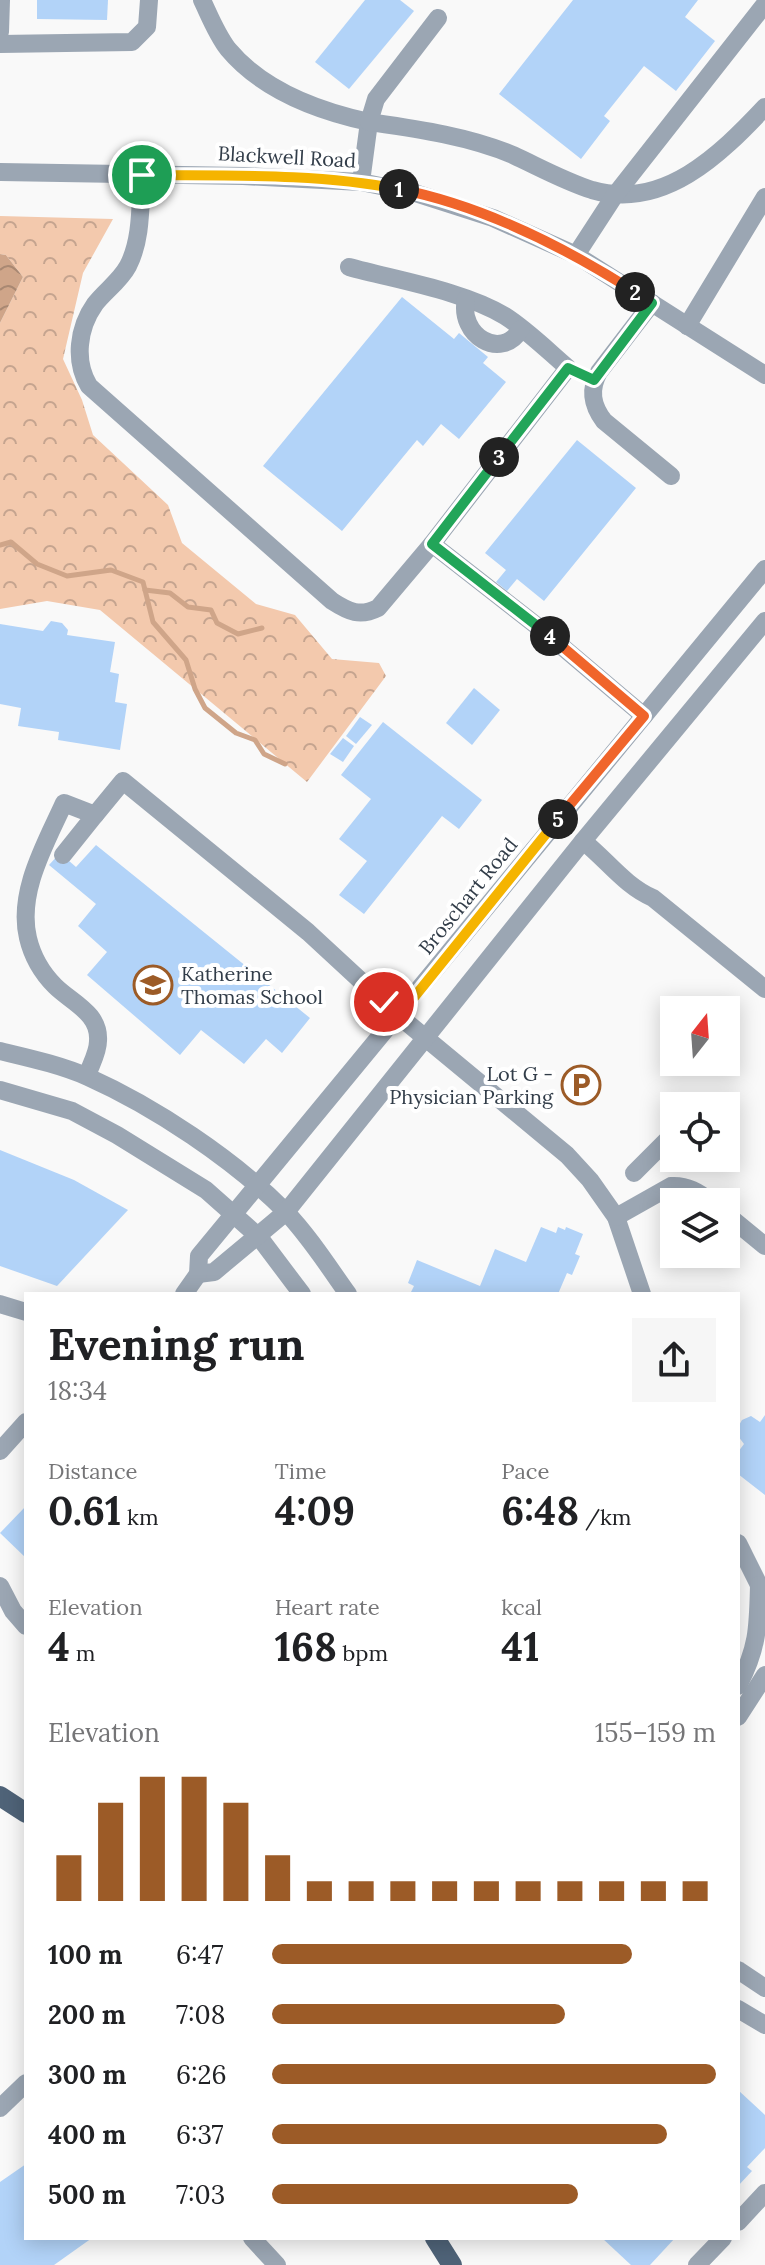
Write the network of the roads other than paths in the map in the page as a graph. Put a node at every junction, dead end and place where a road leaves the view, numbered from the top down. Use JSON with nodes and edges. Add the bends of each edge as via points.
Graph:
{"nodes":[{"id":1,"x":1,"y":0,"type":"edge"},
{"id":2,"x":149,"y":0,"type":"edge"},
{"id":3,"x":202,"y":0,"type":"edge"},
{"id":4,"x":765,"y":4,"type":"edge"},
{"id":5,"x":438,"y":18,"type":"dead end"},
{"id":6,"x":0,"y":32,"type":"edge"},
{"id":7,"x":0,"y":44,"type":"edge"},
{"id":8,"x":765,"y":107,"type":"edge"},
{"id":9,"x":369,"y":122,"type":"junction"},
{"id":10,"x":0,"y":172,"type":"edge"},
{"id":11,"x":142,"y":175,"type":"junction"},
{"id":12,"x":361,"y":182,"type":"junction"},
{"id":13,"x":615,"y":195,"type":"junction"},
{"id":14,"x":765,"y":197,"type":"edge"},
{"id":15,"x":576,"y":255,"type":"junction"},
{"id":16,"x":349,"y":267,"type":"dead end"},
{"id":17,"x":466,"y":299,"type":"junction"},
{"id":18,"x":652,"y":303,"type":"junction"},
{"id":19,"x":687,"y":326,"type":"junction"},
{"id":20,"x":521,"y":329,"type":"junction"},
{"id":21,"x":568,"y":368,"type":"junction"},
{"id":22,"x":765,"y":375,"type":"edge"},
{"id":23,"x":594,"y":380,"type":"junction"},
{"id":24,"x":671,"y":476,"type":"dead end"},
{"id":25,"x":432,"y":544,"type":"junction"},
{"id":26,"x":765,"y":569,"type":"edge"},
{"id":27,"x":765,"y":621,"type":"edge"},
{"id":28,"x":644,"y":716,"type":"junction"},
{"id":29,"x":95,"y":815,"type":"junction"},
{"id":30,"x":583,"y":841,"type":"junction"},
{"id":31,"x":27,"y":896,"type":"junction"},
{"id":32,"x":765,"y":989,"type":"edge"},
{"id":33,"x":399,"y":1016,"type":"junction"},
{"id":34,"x":425,"y":1038,"type":"junction"},
{"id":35,"x":0,"y":1051,"type":"edge"},
{"id":36,"x":87,"y":1076,"type":"junction"},
{"id":37,"x":0,"y":1090,"type":"edge"},
{"id":38,"x":660,"y":1147,"type":"edge"},
{"id":39,"x":634,"y":1173,"type":"dead end"},
{"id":40,"x":258,"y":1186,"type":"junction"},
{"id":41,"x":667,"y":1188,"type":"edge"},
{"id":42,"x":689,"y":1188,"type":"edge"},
{"id":43,"x":660,"y":1192,"type":"edge"},
{"id":44,"x":286,"y":1212,"type":"junction"},
{"id":45,"x":235,"y":1213,"type":"junction"},
{"id":46,"x":616,"y":1217,"type":"junction"},
{"id":47,"x":740,"y":1225,"type":"edge"},
{"id":48,"x":259,"y":1237,"type":"junction"},
{"id":49,"x":765,"y":1246,"type":"edge"},
{"id":50,"x":194,"y":1286,"type":"edge"},
{"id":51,"x":300,"y":1292,"type":"edge"},
{"id":52,"x":347,"y":1292,"type":"edge"},
{"id":53,"x":641,"y":1292,"type":"edge"},
{"id":54,"x":0,"y":1304,"type":"edge"},
{"id":55,"x":24,"y":1311,"type":"edge"},
{"id":56,"x":24,"y":1424,"type":"edge"},
{"id":57,"x":0,"y":1451,"type":"edge"},
{"id":58,"x":740,"y":1547,"type":"edge"},
{"id":59,"x":0,"y":1586,"type":"edge"},
{"id":60,"x":762,"y":1591,"type":"edge"},
{"id":61,"x":24,"y":1624,"type":"edge"},
{"id":62,"x":765,"y":1675,"type":"edge"},
{"id":63,"x":740,"y":1682,"type":"edge"},
{"id":64,"x":740,"y":1714,"type":"edge"},
{"id":65,"x":0,"y":1796,"type":"edge"},
{"id":66,"x":24,"y":1812,"type":"edge"},
{"id":67,"x":740,"y":1971,"type":"edge"},
{"id":68,"x":765,"y":1988,"type":"edge"},
{"id":69,"x":740,"y":2010,"type":"edge"},
{"id":70,"x":765,"y":2025,"type":"edge"},
{"id":71,"x":24,"y":2085,"type":"edge"},
{"id":72,"x":0,"y":2108,"type":"edge"},
{"id":73,"x":765,"y":2193,"type":"edge"},
{"id":74,"x":740,"y":2220,"type":"edge"},
{"id":75,"x":254,"y":2240,"type":"edge"},
{"id":76,"x":436,"y":2240,"type":"edge"},
{"id":77,"x":721,"y":2240,"type":"edge"},
{"id":78,"x":277,"y":2265,"type":"edge"},
{"id":79,"x":452,"y":2265,"type":"edge"},
{"id":80,"x":697,"y":2265,"type":"edge"}],
"edges":[{"from":1,"to":6,"type":"street"},
{"from":2,"to":7,"type":"street","via":[[147,27],[132,42]]},
{"from":3,"to":9,"type":"street","via":[[229,50],[275,88]]},
{"from":4,"to":13,"type":"street"},
{"from":5,"to":9,"type":"street","via":[[376,99]]},
{"from":8,"to":13,"type":"street","via":[[696,170],[664,188]]},
{"from":9,"to":12,"type":"street"},
{"from":9,"to":13,"type":"street","via":[[484,145]]},
{"from":10,"to":11,"type":"street","name":"Blackwell Road"},
{"from":11,"to":12,"type":"street","name":"Blackwell Road"},
{"from":11,"to":25,"type":"street","via":[[133,253],[81,333],[80,361],[89,386],[344,609],[356,614],[378,608]]},
{"from":12,"to":15,"type":"street","name":"Blackwell Road","via":[[493,218]]},
{"from":13,"to":15,"type":"street"},
{"from":14,"to":19,"type":"street"},
{"from":15,"to":18,"type":"street","name":"Blackwell Road"},
{"from":16,"to":17,"type":"street"},
{"from":17,"to":20,"type":"street"},
{"from":17,"to":20,"type":"street","via":[[468,327],[487,342],[509,342]]},
{"from":18,"to":19,"type":"street","name":"Blackwell Road"},
{"from":18,"to":23,"type":"street"},
{"from":19,"to":22,"type":"street","name":"Blackwell Road"},
{"from":20,"to":21,"type":"street"},
{"from":21,"to":23,"type":"street"},
{"from":21,"to":25,"type":"street"},
{"from":23,"to":24,"type":"street","via":[[593,400],[604,421]]},
{"from":25,"to":28,"type":"street"},
{"from":26,"to":28,"type":"street","name":"Broschart Road"},
{"from":27,"to":30,"type":"street"},
{"from":28,"to":33,"type":"street","name":"Broschart Road"},
{"from":29,"to":31,"type":"street"},
{"from":29,"to":31,"type":"street","via":[[64,803]]},
{"from":29,"to":33,"type":"street","via":[[123,781],[308,932]]},
{"from":30,"to":32,"type":"street","via":[[625,881]]},
{"from":30,"to":34,"type":"street"},
{"from":31,"to":36,"type":"street","via":[[27,937],[38,964],[53,985],[92,1016],[98,1031]]},
{"from":33,"to":34,"type":"street"},
{"from":33,"to":40,"type":"street","name":"Broschart Road"},
{"from":34,"to":44,"type":"street"},
{"from":34,"to":46,"type":"street","via":[[567,1155]]},
{"from":35,"to":36,"type":"street"},
{"from":36,"to":40,"type":"street","via":[[229,1160]]},
{"from":37,"to":45,"type":"street","via":[[72,1111],[206,1190]]},
{"from":38,"to":39,"type":"street"},
{"from":40,"to":44,"type":"street"},
{"from":40,"to":45,"type":"street","name":"Broschart Road"},
{"from":41,"to":42,"type":"street"},
{"from":43,"to":46,"type":"street"},
{"from":44,"to":48,"type":"street"},
{"from":44,"to":52,"type":"street"},
{"from":45,"to":48,"type":"street"},
{"from":45,"to":50,"type":"street","name":"Broschart Road","via":[[199,1256]]},
{"from":46,"to":53,"type":"street"},
{"from":47,"to":49,"type":"street"},
{"from":48,"to":50,"type":"street"},
{"from":48,"to":51,"type":"street"},
{"from":54,"to":55,"type":"street"},
{"from":56,"to":57,"type":"street"},
{"from":58,"to":60,"type":"street"},
{"from":59,"to":61,"type":"street"},
{"from":60,"to":63,"type":"street","via":[[757,1637]]},
{"from":62,"to":64,"type":"street"},
{"from":65,"to":66,"type":"main road"},
{"from":67,"to":68,"type":"street"},
{"from":69,"to":70,"type":"street"},
{"from":71,"to":72,"type":"street"},
{"from":73,"to":74,"type":"street"},
{"from":75,"to":78,"type":"street"},
{"from":76,"to":79,"type":"main road"},
{"from":77,"to":80,"type":"street"}]}
